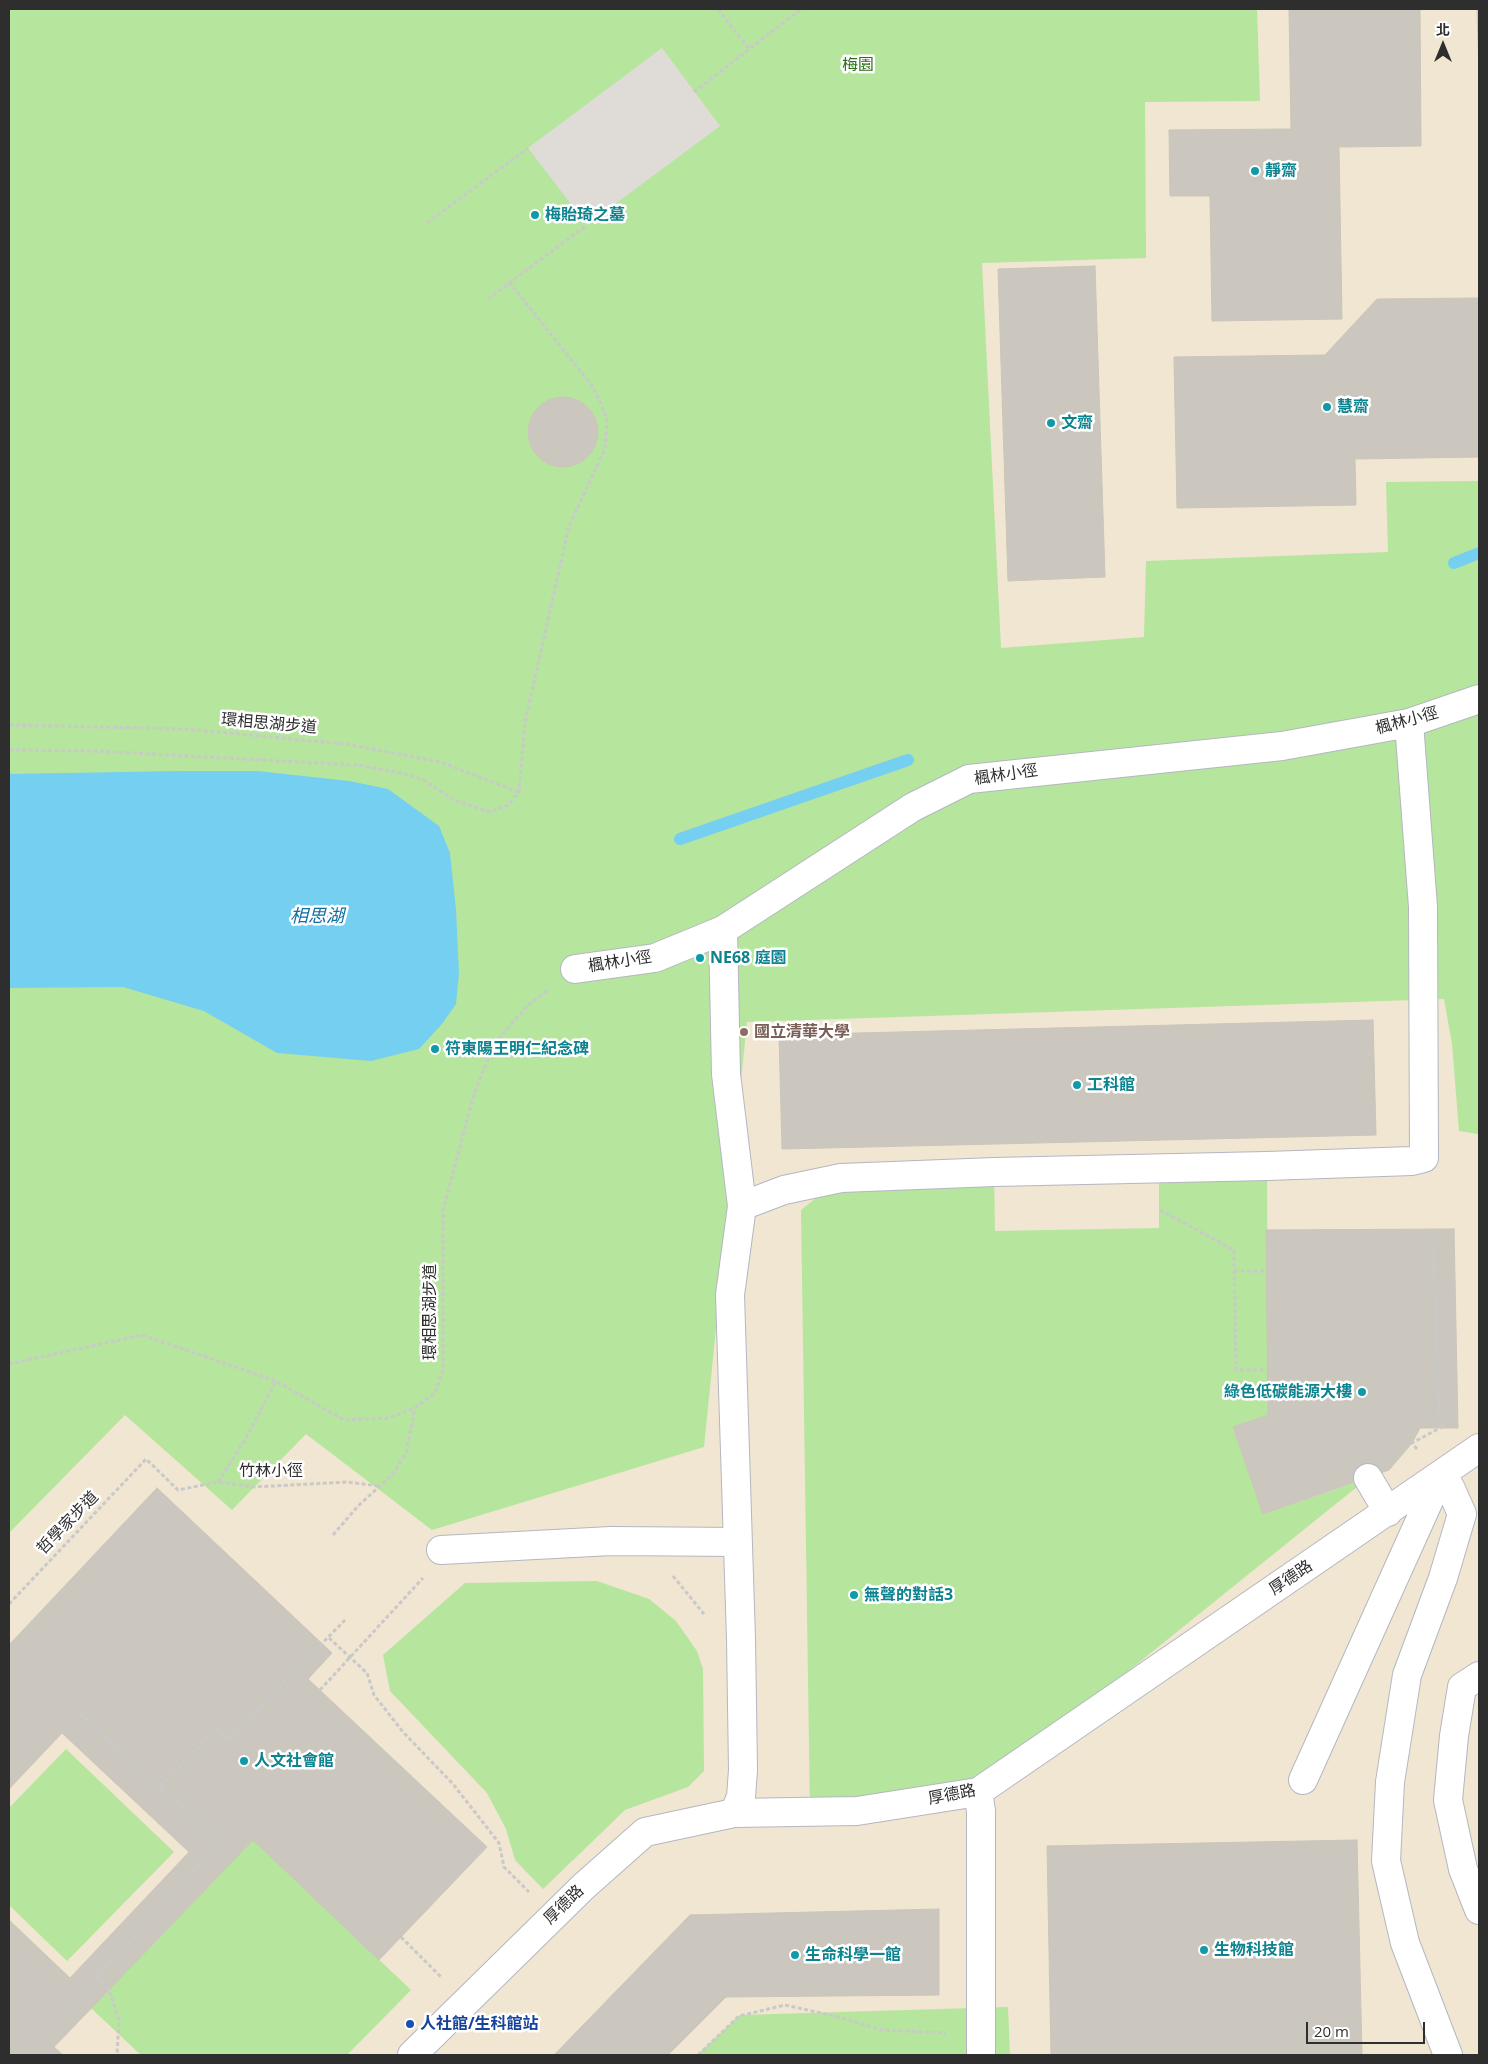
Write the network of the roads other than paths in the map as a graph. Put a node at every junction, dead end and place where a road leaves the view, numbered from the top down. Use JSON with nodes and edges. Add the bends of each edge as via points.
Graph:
{"nodes":[{"id":1,"x":1479,"y":699,"type":"edge"},
{"id":2,"x":1409,"y":723,"type":"junction"},
{"id":3,"x":723,"y":930,"type":"junction"},
{"id":4,"x":575,"y":970,"type":"road end"},
{"id":5,"x":742,"y":1206,"type":"junction"},
{"id":6,"x":1479,"y":1448,"type":"edge"},
{"id":7,"x":1440,"y":1476,"type":"junction"},
{"id":8,"x":1368,"y":1478,"type":"dead end"},
{"id":9,"x":1388,"y":1512,"type":"junction"},
{"id":10,"x":738,"y":1542,"type":"junction"},
{"id":11,"x":441,"y":1550,"type":"road end"},
{"id":12,"x":1479,"y":1676,"type":"edge"},
{"id":13,"x":1303,"y":1780,"type":"dead end"},
{"id":14,"x":978,"y":1792,"type":"junction"},
{"id":15,"x":734,"y":1813,"type":"junction"},
{"id":16,"x":1479,"y":1910,"type":"edge"},
{"id":17,"x":981,"y":2044,"type":"edge"},
{"id":18,"x":412,"y":2055,"type":"edge"},
{"id":19,"x":1448,"y":2055,"type":"edge"}],
"edges":[{"from":1,"to":2,"type":"lane","name":"楓林小徑"},
{"from":2,"to":3,"type":"lane","name":"楓林小徑","via":[[1282,746],[969,779],[913,807]]},
{"from":2,"to":5,"type":"lane","via":[[1423,907],[1424,1158],[1267,1166],[841,1178],[784,1190]]},
{"from":3,"to":4,"type":"lane","name":"楓林小徑","via":[[655,958]]},
{"from":3,"to":5,"type":"lane","via":[[726,1074]]},
{"from":5,"to":10,"type":"lane","via":[[730,1295]]},
{"from":6,"to":7,"type":"lane","name":"厚德路"},
{"from":7,"to":9,"type":"lane","name":"厚德路"},
{"from":7,"to":13,"type":"lane"},
{"from":7,"to":19,"type":"lane","via":[[1450,1487],[1462,1514],[1443,1578],[1407,1675],[1390,1782],[1386,1861],[1405,1943]]},
{"from":8,"to":9,"type":"lane"},
{"from":9,"to":14,"type":"lane","name":"厚德路"},
{"from":10,"to":11,"type":"lane","via":[[611,1541]]},
{"from":10,"to":15,"type":"lane","via":[[743,1770],[742,1797]]},
{"from":12,"to":16,"type":"lane","via":[[1462,1687],[1448,1800],[1463,1869]]},
{"from":14,"to":15,"type":"lane","name":"厚德路","via":[[857,1811]]},
{"from":14,"to":17,"type":"lane","via":[[981,1811]]},
{"from":15,"to":18,"type":"lane","name":"厚德路","via":[[645,1832],[583,1886]]}]}
